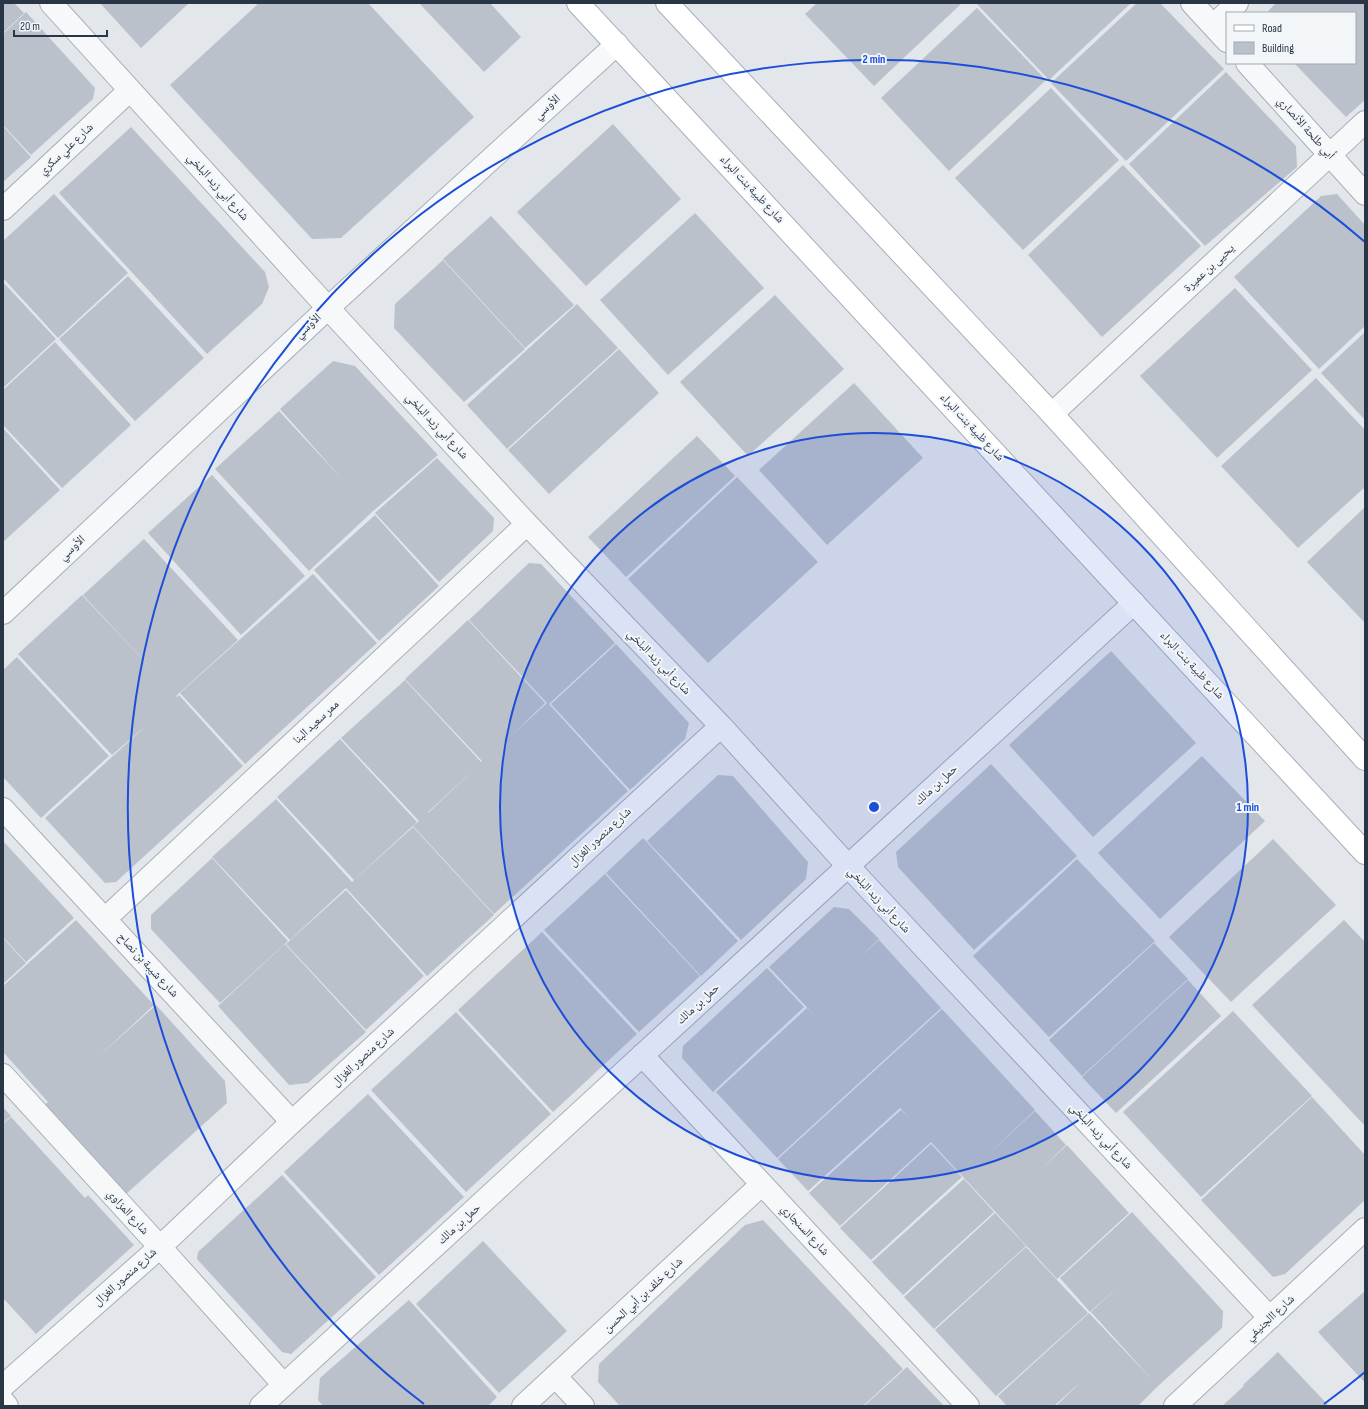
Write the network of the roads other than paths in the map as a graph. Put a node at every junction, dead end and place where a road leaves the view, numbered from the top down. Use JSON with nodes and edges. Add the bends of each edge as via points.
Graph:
{"nodes":[{"id":1,"x":51,"y":3,"type":"edge"},
{"id":2,"x":578,"y":3,"type":"edge"},
{"id":3,"x":667,"y":3,"type":"edge"},
{"id":4,"x":1192,"y":3,"type":"edge"},
{"id":5,"x":1237,"y":3,"type":"edge"},
{"id":6,"x":1232,"y":12,"type":"edge"},
{"id":7,"x":1226,"y":22,"type":"edge"},
{"id":8,"x":1220,"y":33,"type":"edge"},
{"id":9,"x":617,"y":44,"type":"junction"},
{"id":10,"x":1248,"y":64,"type":"edge"},
{"id":11,"x":130,"y":90,"type":"junction"},
{"id":12,"x":1365,"y":122,"type":"edge"},
{"id":13,"x":1330,"y":155,"type":"junction"},
{"id":14,"x":1365,"y":194,"type":"edge"},
{"id":15,"x":3,"y":209,"type":"edge"},
{"id":16,"x":328,"y":308,"type":"junction"},
{"id":17,"x":1052,"y":414,"type":"junction"},
{"id":18,"x":527,"y":524,"type":"junction"},
{"id":19,"x":1134,"y":603,"type":"junction"},
{"id":20,"x":3,"y":613,"type":"edge"},
{"id":21,"x":721,"y":726,"type":"junction"},
{"id":22,"x":1365,"y":759,"type":"edge"},
{"id":23,"x":3,"y":809,"type":"edge"},
{"id":24,"x":1365,"y":852,"type":"edge"},
{"id":25,"x":848,"y":866,"type":"junction"},
{"id":26,"x":105,"y":920,"type":"junction"},
{"id":27,"x":642,"y":1055,"type":"junction"},
{"id":28,"x":3,"y":1075,"type":"edge"},
{"id":29,"x":292,"y":1122,"type":"junction"},
{"id":30,"x":762,"y":1184,"type":"junction"},
{"id":31,"x":1365,"y":1230,"type":"edge"},
{"id":32,"x":160,"y":1247,"type":"junction"},
{"id":33,"x":1270,"y":1318,"type":"junction"},
{"id":34,"x":555,"y":1376,"type":"junction"},
{"id":35,"x":284,"y":1385,"type":"junction"},
{"id":36,"x":3,"y":1386,"type":"edge"},
{"id":37,"x":3,"y":1401,"type":"edge"},
{"id":38,"x":7,"y":1406,"type":"edge"},
{"id":39,"x":261,"y":1406,"type":"edge"},
{"id":40,"x":522,"y":1406,"type":"edge"},
{"id":41,"x":583,"y":1406,"type":"edge"},
{"id":42,"x":968,"y":1406,"type":"edge"},
{"id":43,"x":1175,"y":1406,"type":"edge"}],
"edges":[{"from":1,"to":11,"type":"street","name":"شارع أبي زيد البلخي"},
{"from":2,"to":9,"type":"street","name":"شارع ظبية بنت البراء"},
{"from":3,"to":17,"type":"street"},
{"from":4,"to":8,"type":"street"},
{"from":5,"to":6,"type":"street"},
{"from":7,"to":8,"type":"street"},
{"from":9,"to":16,"type":"street","name":"الأوسي"},
{"from":9,"to":19,"type":"street","name":"شارع ظبية بنت البراء"},
{"from":10,"to":13,"type":"street","name":"أبي طلحة الأنصاري"},
{"from":11,"to":15,"type":"street","name":"شارع علي سكري"},
{"from":11,"to":16,"type":"street","name":"شارع أبي زيد البلخي"},
{"from":12,"to":13,"type":"street","name":"يحيى بن عميرة"},
{"from":13,"to":14,"type":"street","name":"أبي طلحة الأنصاري"},
{"from":13,"to":17,"type":"street","name":"يحيى بن عميرة"},
{"from":16,"to":18,"type":"street","name":"شارع أبي زيد البلخي"},
{"from":16,"to":20,"type":"street","name":"الأوسي"},
{"from":17,"to":22,"type":"street"},
{"from":18,"to":21,"type":"street","name":"شارع أبي زيد البلخي"},
{"from":18,"to":26,"type":"street","name":"ممر سعيد البنا"},
{"from":19,"to":24,"type":"street","name":"شارع ظبية بنت البراء"},
{"from":19,"to":25,"type":"street","name":"حمل بن مالك"},
{"from":21,"to":25,"type":"street","name":"شارع أبي زيد البلخي"},
{"from":21,"to":29,"type":"street","name":"شارع منصور الغزال"},
{"from":23,"to":26,"type":"street","name":"شارع شيبة بن نصاح"},
{"from":25,"to":27,"type":"street","name":"حمل بن مالك"},
{"from":25,"to":33,"type":"street","name":"شارع أبي زيد البلخي"},
{"from":26,"to":29,"type":"street","name":"شارع شيبة بن نصاح"},
{"from":27,"to":30,"type":"street","name":"شارع السنجاري"},
{"from":27,"to":35,"type":"street","name":"حمل بن مالك"},
{"from":28,"to":32,"type":"street","name":"شارع المزاوي"},
{"from":29,"to":32,"type":"street","name":"شارع منصور الغزال"},
{"from":30,"to":34,"type":"street","name":"شارع خلف بن أبي الحسن"},
{"from":30,"to":42,"type":"street","name":"شارع السنجاري"},
{"from":31,"to":33,"type":"street","name":"شارع االجنيفي"},
{"from":32,"to":35,"type":"street","name":"شارع المزاوي"},
{"from":32,"to":36,"type":"street","name":"شارع منصور الغزال"},
{"from":33,"to":43,"type":"street","name":"شارع االجنيفي"},
{"from":34,"to":40,"type":"street","name":"شارع خلف بن أبي الحسن"},
{"from":34,"to":41,"type":"street"},
{"from":35,"to":39,"type":"street","name":"حمل بن مالك"},
{"from":37,"to":38,"type":"street"}]}
